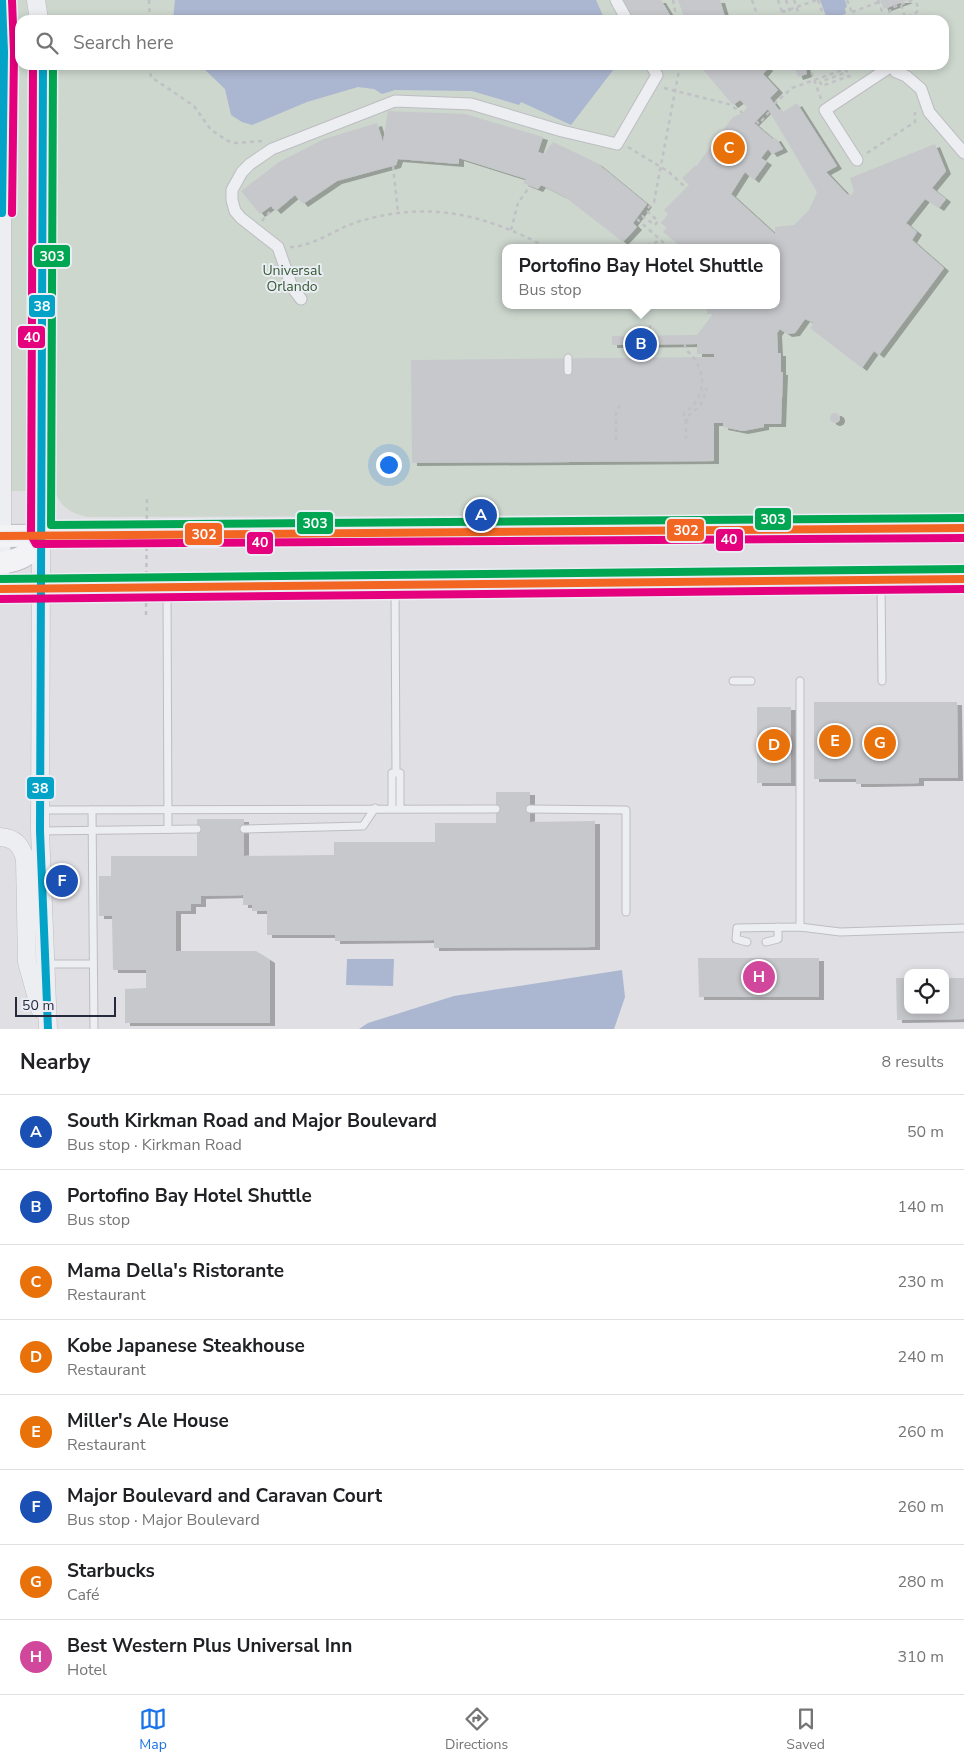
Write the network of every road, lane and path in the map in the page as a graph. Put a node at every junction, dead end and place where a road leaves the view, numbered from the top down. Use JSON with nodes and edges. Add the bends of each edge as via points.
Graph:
{"nodes":[{"id":1,"x":2,"y":0,"type":"edge"},
{"id":2,"x":36,"y":0,"type":"edge"},
{"id":3,"x":148,"y":0,"type":"edge"},
{"id":4,"x":616,"y":0,"type":"edge"},
{"id":5,"x":673,"y":0,"type":"edge"},
{"id":6,"x":752,"y":0,"type":"edge"},
{"id":7,"x":778,"y":0,"type":"edge"},
{"id":8,"x":786,"y":0,"type":"edge"},
{"id":9,"x":794,"y":0,"type":"edge"},
{"id":10,"x":817,"y":0,"type":"edge"},
{"id":11,"x":848,"y":0,"type":"edge"},
{"id":12,"x":871,"y":0,"type":"edge"},
{"id":13,"x":879,"y":1,"type":"edge"},
{"id":14,"x":912,"y":1,"type":"edge"},
{"id":15,"x":872,"y":4,"type":"junction"},
{"id":16,"x":901,"y":5,"type":"junction"},
{"id":17,"x":796,"y":7,"type":"junction"},
{"id":18,"x":789,"y":10,"type":"junction"},
{"id":19,"x":782,"y":12,"type":"junction"},
{"id":20,"x":852,"y":14,"type":"joint"},
{"id":21,"x":38,"y":15,"type":"edge"},
{"id":22,"x":150,"y":15,"type":"edge"},
{"id":23,"x":624,"y":15,"type":"edge"},
{"id":24,"x":676,"y":15,"type":"edge"},
{"id":25,"x":757,"y":15,"type":"edge"},
{"id":26,"x":783,"y":15,"type":"edge"},
{"id":27,"x":791,"y":15,"type":"edge"},
{"id":28,"x":799,"y":15,"type":"edge"},
{"id":29,"x":823,"y":15,"type":"edge"},
{"id":30,"x":885,"y":15,"type":"edge"},
{"id":31,"x":888,"y":15,"type":"edge"},
{"id":32,"x":904,"y":15,"type":"edge"},
{"id":33,"x":909,"y":15,"type":"edge"},
{"id":34,"x":43,"y":70,"type":"edge"},
{"id":35,"x":150,"y":70,"type":"edge"},
{"id":36,"x":654,"y":70,"type":"edge"},
{"id":37,"x":679,"y":70,"type":"edge"},
{"id":38,"x":811,"y":70,"type":"edge"},
{"id":39,"x":842,"y":70,"type":"edge"},
{"id":40,"x":846,"y":70,"type":"edge"},
{"id":41,"x":884,"y":70,"type":"edge"},
{"id":42,"x":895,"y":70,"type":"edge"},
{"id":43,"x":814,"y":80,"type":"junction"},
{"id":44,"x":866,"y":82,"type":"junction"},
{"id":45,"x":676,"y":91,"type":"junction"},
{"id":46,"x":774,"y":104,"type":"dead end"},
{"id":47,"x":823,"y":104,"type":"dead end"},
{"id":48,"x":915,"y":110,"type":"dead end"},
{"id":49,"x":743,"y":112,"type":"dead end"},
{"id":50,"x":769,"y":112,"type":"dead end"},
{"id":51,"x":756,"y":121,"type":"dead end"},
{"id":52,"x":617,"y":144,"type":"junction"},
{"id":53,"x":272,"y":150,"type":"junction"},
{"id":54,"x":964,"y":153,"type":"edge"},
{"id":55,"x":857,"y":160,"type":"joint"},
{"id":56,"x":393,"y":166,"type":"dead end"},
{"id":57,"x":659,"y":166,"type":"junction"},
{"id":58,"x":530,"y":186,"type":"dead end"},
{"id":59,"x":686,"y":188,"type":"dead end"},
{"id":60,"x":398,"y":212,"type":"junction"},
{"id":61,"x":511,"y":230,"type":"junction"},
{"id":62,"x":662,"y":240,"type":"junction"},
{"id":63,"x":540,"y":244,"type":"edge"},
{"id":64,"x":650,"y":244,"type":"edge"},
{"id":65,"x":666,"y":244,"type":"edge"},
{"id":66,"x":278,"y":247,"type":"junction"},
{"id":67,"x":304,"y":303,"type":"dead end"},
{"id":68,"x":650,"y":325,"type":"dead end"},
{"id":69,"x":650,"y":336,"type":"dead end"},
{"id":70,"x":650,"y":344,"type":"dead end"},
{"id":71,"x":685,"y":344,"type":"dead end"},
{"id":72,"x":568,"y":358,"type":"dead end"},
{"id":73,"x":650,"y":358,"type":"dead end"},
{"id":74,"x":568,"y":371,"type":"dead end"},
{"id":75,"x":621,"y":403,"type":"dead end"},
{"id":76,"x":686,"y":439,"type":"dead end"},
{"id":77,"x":616,"y":440,"type":"dead end"},
{"id":78,"x":147,"y":499,"type":"dead end"},
{"id":79,"x":964,"y":528,"type":"edge"},
{"id":80,"x":40,"y":535,"type":"junction"},
{"id":81,"x":1,"y":536,"type":"edge"},
{"id":82,"x":1,"y":567,"type":"edge"},
{"id":83,"x":964,"y":579,"type":"edge"},
{"id":84,"x":881,"y":580,"type":"junction"},
{"id":85,"x":395,"y":584,"type":"junction"},
{"id":86,"x":167,"y":586,"type":"junction"},
{"id":87,"x":40,"y":588,"type":"junction"},
{"id":88,"x":0,"y":589,"type":"edge"},
{"id":89,"x":146,"y":616,"type":"dead end"},
{"id":90,"x":733,"y":681,"type":"dead end"},
{"id":91,"x":751,"y":681,"type":"dead end"},
{"id":92,"x":800,"y":681,"type":"dead end"},
{"id":93,"x":882,"y":681,"type":"dead end"},
{"id":94,"x":375,"y":808,"type":"junction"},
{"id":95,"x":396,"y":808,"type":"junction"},
{"id":96,"x":496,"y":809,"type":"dead end"},
{"id":97,"x":530,"y":809,"type":"dead end"},
{"id":98,"x":40,"y":810,"type":"junction"},
{"id":99,"x":92,"y":810,"type":"junction"},
{"id":100,"x":168,"y":810,"type":"junction"},
{"id":101,"x":168,"y":829,"type":"junction"},
{"id":102,"x":197,"y":829,"type":"dead end"},
{"id":103,"x":244,"y":829,"type":"dead end"},
{"id":104,"x":92,"y":830,"type":"junction"},
{"id":105,"x":40,"y":831,"type":"junction"},
{"id":106,"x":0,"y":836,"type":"edge"},
{"id":107,"x":626,"y":912,"type":"dead end"},
{"id":108,"x":778,"y":927,"type":"junction"},
{"id":109,"x":800,"y":927,"type":"junction"},
{"id":110,"x":964,"y":928,"type":"edge"},
{"id":111,"x":748,"y":942,"type":"dead end"},
{"id":112,"x":766,"y":942,"type":"dead end"},
{"id":113,"x":45,"y":964,"type":"junction"},
{"id":114,"x":93,"y":964,"type":"junction"},
{"id":115,"x":47,"y":1029,"type":"edge"},
{"id":116,"x":94,"y":1029,"type":"edge"}],
"edges":[{"from":1,"to":81,"type":"street"},
{"from":2,"to":21,"type":"street"},
{"from":3,"to":22,"type":"path"},
{"from":4,"to":23,"type":"street"},
{"from":5,"to":24,"type":"path"},
{"from":6,"to":25,"type":"path"},
{"from":7,"to":19,"type":"path"},
{"from":8,"to":18,"type":"path"},
{"from":9,"to":17,"type":"path"},
{"from":10,"to":17,"type":"path"},
{"from":10,"to":29,"type":"path"},
{"from":11,"to":20,"type":"path"},
{"from":12,"to":15,"type":"path"},
{"from":13,"to":15,"type":"path"},
{"from":13,"to":30,"type":"path"},
{"from":14,"to":16,"type":"path"},
{"from":14,"to":33,"type":"path","via":[[918,10]]},
{"from":15,"to":20,"type":"path"},
{"from":16,"to":31,"type":"path","via":[[889,10]]},
{"from":16,"to":32,"type":"path"},
{"from":17,"to":18,"type":"path"},
{"from":17,"to":28,"type":"path"},
{"from":18,"to":19,"type":"path"},
{"from":18,"to":27,"type":"path"},
{"from":19,"to":26,"type":"path"},
{"from":34,"to":80,"type":"street"},
{"from":35,"to":53,"type":"path","via":[[151,77],[194,106],[211,130],[235,143],[260,140]]},
{"from":36,"to":45,"type":"path","via":[[664,88]]},
{"from":36,"to":52,"type":"street"},
{"from":37,"to":45,"type":"path"},
{"from":38,"to":43,"type":"path"},
{"from":39,"to":43,"type":"path"},
{"from":40,"to":44,"type":"path","via":[[820,82],[822,86],[849,76],[856,80],[863,78]]},
{"from":41,"to":44,"type":"street"},
{"from":42,"to":54,"type":"street","via":[[920,90],[929,112]]},
{"from":43,"to":46,"type":"path","via":[[792,88]]},
{"from":43,"to":47,"type":"path"},
{"from":44,"to":55,"type":"street","via":[[826,110]]},
{"from":45,"to":49,"type":"path","via":[[728,104]]},
{"from":45,"to":57,"type":"path"},
{"from":48,"to":55,"type":"path","via":[[915,122]]},
{"from":50,"to":51,"type":"path","via":[[758,124]]},
{"from":52,"to":53,"type":"street","via":[[471,104],[395,101]]},
{"from":52,"to":57,"type":"path","via":[[627,146]]},
{"from":53,"to":66,"type":"street","via":[[242,172],[232,190],[232,200],[241,218]]},
{"from":56,"to":60,"type":"path"},
{"from":57,"to":59,"type":"path"},
{"from":57,"to":62,"type":"path","via":[[654,202],[646,210],[658,221],[655,226],[642,216],[638,220]]},
{"from":58,"to":61,"type":"path","via":[[518,203]]},
{"from":60,"to":61,"type":"path","via":[[455,213]]},
{"from":60,"to":66,"type":"path","via":[[356,222],[309,246]]},
{"from":61,"to":63,"type":"path"},
{"from":62,"to":64,"type":"path"},
{"from":62,"to":65,"type":"path"},
{"from":66,"to":67,"type":"street","via":[[289,279]]},
{"from":68,"to":69,"type":"path"},
{"from":70,"to":73,"type":"path"},
{"from":71,"to":76,"type":"path","via":[[701,369],[702,388],[707,388],[703,401],[686,420]]},
{"from":72,"to":74,"type":"lane"},
{"from":75,"to":77,"type":"path","via":[[616,412]]},
{"from":78,"to":89,"type":"path","bridge":true},
{"from":79,"to":80,"type":"main road"},
{"from":80,"to":81,"type":"main road"},
{"from":80,"to":82,"type":"main road","via":[[27,555]]},
{"from":80,"to":87,"type":"street"},
{"from":81,"to":82,"type":"street"},
{"from":83,"to":84,"type":"main road"},
{"from":84,"to":85,"type":"main road"},
{"from":84,"to":93,"type":"lane"},
{"from":85,"to":86,"type":"main road"},
{"from":85,"to":95,"type":"lane"},
{"from":86,"to":87,"type":"main road"},
{"from":86,"to":100,"type":"lane"},
{"from":87,"to":88,"type":"main road"},
{"from":87,"to":98,"type":"street"},
{"from":90,"to":91,"type":"lane"},
{"from":92,"to":109,"type":"lane"},
{"from":94,"to":95,"type":"lane"},
{"from":94,"to":100,"type":"lane"},
{"from":94,"to":103,"type":"lane","via":[[363,826]]},
{"from":95,"to":96,"type":"lane"},
{"from":97,"to":107,"type":"lane","via":[[626,810]]},
{"from":98,"to":99,"type":"lane"},
{"from":98,"to":105,"type":"street"},
{"from":99,"to":100,"type":"lane"},
{"from":99,"to":104,"type":"lane"},
{"from":100,"to":101,"type":"lane"},
{"from":101,"to":102,"type":"lane"},
{"from":101,"to":104,"type":"lane"},
{"from":104,"to":105,"type":"lane"},
{"from":104,"to":114,"type":"lane"},
{"from":105,"to":113,"type":"street"},
{"from":106,"to":115,"type":"street","via":[[16,842],[25,859],[28,962]]},
{"from":108,"to":109,"type":"lane"},
{"from":108,"to":111,"type":"lane","via":[[737,928],[736,939]]},
{"from":108,"to":112,"type":"lane","via":[[778,939]]},
{"from":109,"to":110,"type":"lane","via":[[840,932]]},
{"from":113,"to":114,"type":"lane"},
{"from":113,"to":115,"type":"street"},
{"from":114,"to":116,"type":"lane"}]}
